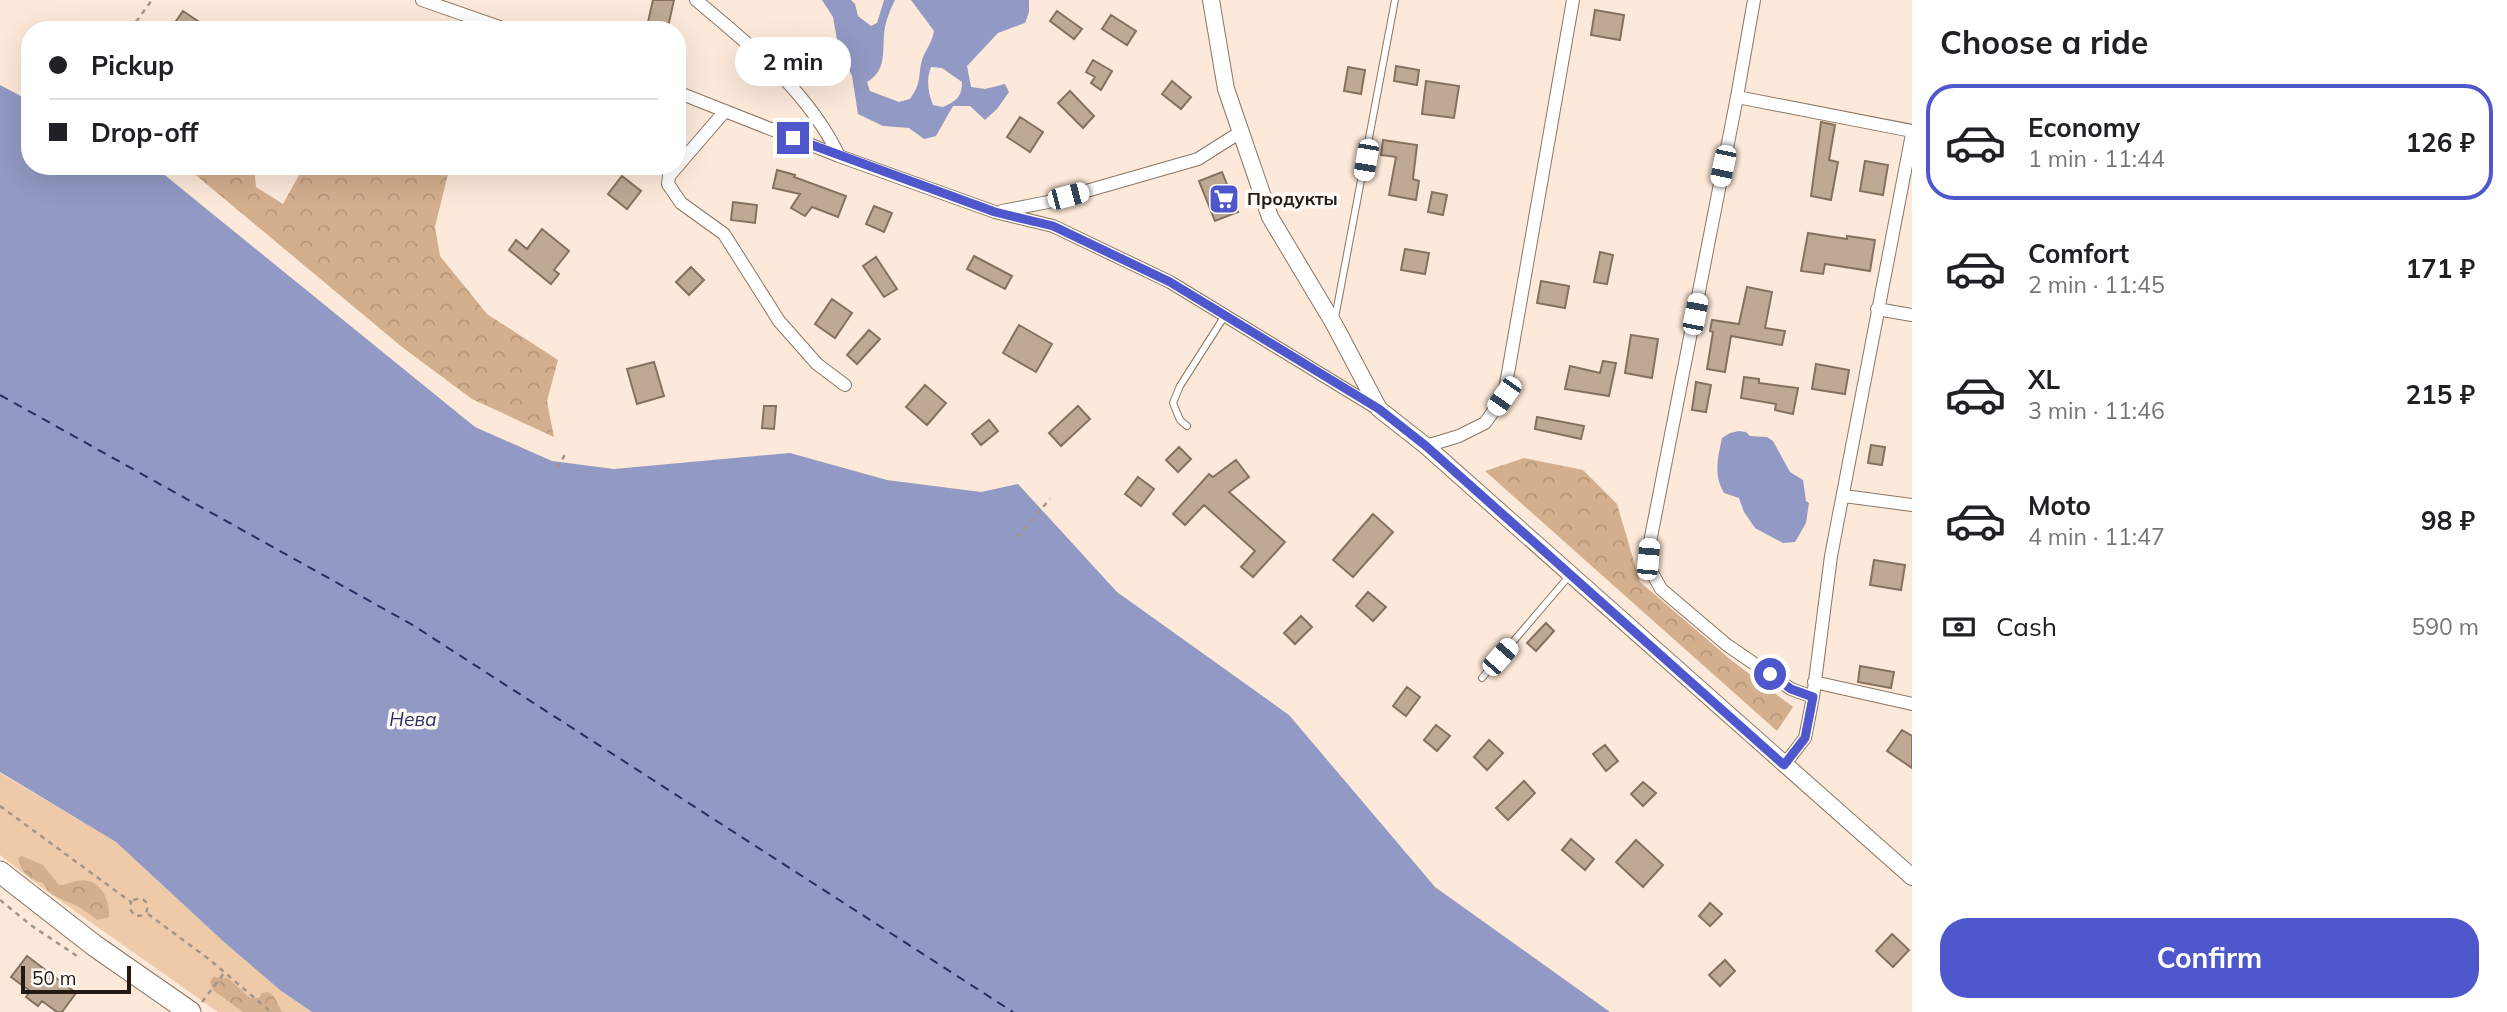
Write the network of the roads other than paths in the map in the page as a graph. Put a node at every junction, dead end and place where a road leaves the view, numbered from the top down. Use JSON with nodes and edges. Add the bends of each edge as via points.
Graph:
{"nodes":[{"id":1,"x":422,"y":0,"type":"edge"},
{"id":2,"x":696,"y":0,"type":"edge"},
{"id":3,"x":1211,"y":0,"type":"edge"},
{"id":4,"x":1395,"y":0,"type":"edge"},
{"id":5,"x":1573,"y":0,"type":"edge"},
{"id":6,"x":1754,"y":0,"type":"edge"},
{"id":7,"x":482,"y":21,"type":"edge"},
{"id":8,"x":686,"y":96,"type":"edge"},
{"id":9,"x":1737,"y":97,"type":"junction"},
{"id":10,"x":725,"y":111,"type":"junction"},
{"id":11,"x":1239,"y":133,"type":"junction"},
{"id":12,"x":1912,"y":133,"type":"edge"},
{"id":13,"x":692,"y":149,"type":"junction"},
{"id":14,"x":686,"y":150,"type":"edge"},
{"id":15,"x":686,"y":156,"type":"edge"},
{"id":16,"x":839,"y":156,"type":"junction"},
{"id":17,"x":670,"y":175,"type":"edge"},
{"id":18,"x":995,"y":212,"type":"junction"},
{"id":19,"x":1877,"y":309,"type":"junction"},
{"id":20,"x":1912,"y":314,"type":"edge"},
{"id":21,"x":1224,"y":317,"type":"junction"},
{"id":22,"x":1334,"y":324,"type":"junction"},
{"id":23,"x":845,"y":385,"type":"dead end"},
{"id":24,"x":1379,"y":409,"type":"junction"},
{"id":25,"x":1187,"y":426,"type":"dead end"},
{"id":26,"x":1426,"y":446,"type":"junction"},
{"id":27,"x":1843,"y":496,"type":"junction"},
{"id":28,"x":1912,"y":505,"type":"edge"},
{"id":29,"x":1570,"y":575,"type":"junction"},
{"id":30,"x":1482,"y":678,"type":"dead end"},
{"id":31,"x":1814,"y":682,"type":"junction"},
{"id":32,"x":1813,"y":697,"type":"junction"},
{"id":33,"x":1912,"y":704,"type":"edge"},
{"id":34,"x":1784,"y":765,"type":"junction"},
{"id":35,"x":0,"y":872,"type":"edge"},
{"id":36,"x":1912,"y":877,"type":"edge"},
{"id":37,"x":197,"y":1005,"type":"edge"}],
"edges":[{"from":1,"to":7,"type":"street"},
{"from":2,"to":16,"type":"street","via":[[758,52],[804,100]]},
{"from":3,"to":11,"type":"street","via":[[1226,89]]},
{"from":4,"to":22,"type":"lane"},
{"from":5,"to":26,"type":"street","via":[[1504,396],[1485,423]]},
{"from":6,"to":9,"type":"street"},
{"from":8,"to":10,"type":"street"},
{"from":9,"to":12,"type":"street"},
{"from":9,"to":32,"type":"street","via":[[1648,559],[1661,589],[1727,645],[1791,689]]},
{"from":10,"to":13,"type":"street"},
{"from":10,"to":16,"type":"street"},
{"from":11,"to":18,"type":"street","via":[[1198,159],[1048,202]]},
{"from":11,"to":22,"type":"street","via":[[1270,217]]},
{"from":12,"to":19,"type":"street"},
{"from":13,"to":14,"type":"lane"},
{"from":13,"to":15,"type":"street"},
{"from":16,"to":18,"type":"street"},
{"from":17,"to":23,"type":"street","via":[[668,184],[681,203],[724,234],[779,321],[817,364]]},
{"from":18,"to":21,"type":"street","via":[[1053,226],[1170,282]]},
{"from":19,"to":20,"type":"street"},
{"from":19,"to":27,"type":"street"},
{"from":21,"to":24,"type":"street"},
{"from":21,"to":25,"type":"lane","via":[[1173,403]]},
{"from":22,"to":24,"type":"street"},
{"from":24,"to":26,"type":"street"},
{"from":26,"to":29,"type":"street"},
{"from":27,"to":28,"type":"street"},
{"from":27,"to":31,"type":"street"},
{"from":29,"to":30,"type":"lane"},
{"from":29,"to":34,"type":"street"},
{"from":31,"to":32,"type":"street"},
{"from":31,"to":33,"type":"street"},
{"from":32,"to":34,"type":"street","via":[[1805,738]]},
{"from":34,"to":36,"type":"street"},
{"from":35,"to":37,"type":"main road","via":[[95,946]]}]}
